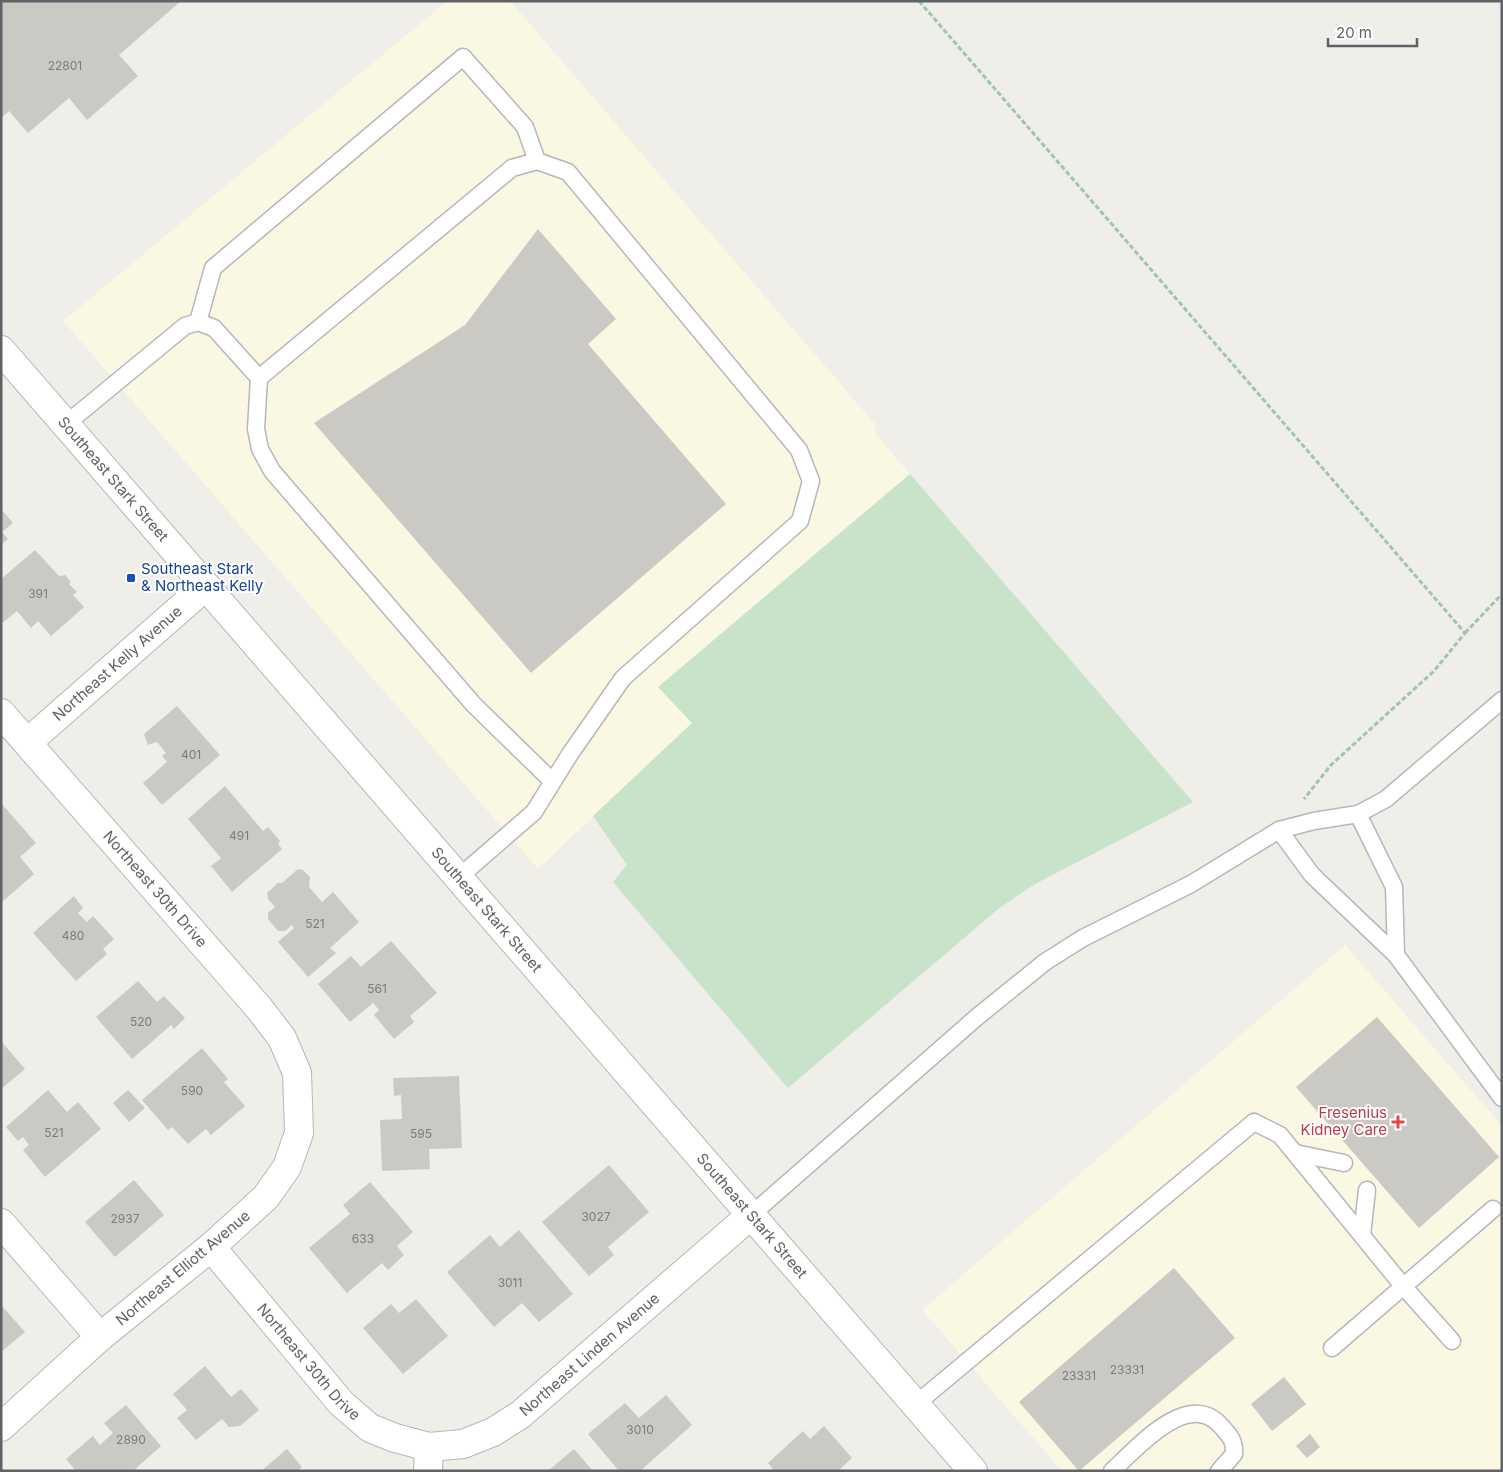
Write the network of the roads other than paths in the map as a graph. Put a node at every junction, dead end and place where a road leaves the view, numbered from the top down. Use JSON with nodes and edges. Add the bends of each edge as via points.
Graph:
{"nodes":[{"id":1,"x":537,"y":161,"type":"junction"},
{"id":2,"x":198,"y":322,"type":"junction"},
{"id":3,"x":1,"y":350,"type":"edge"},
{"id":4,"x":259,"y":378,"type":"junction"},
{"id":5,"x":66,"y":424,"type":"junction"},
{"id":6,"x":206,"y":586,"type":"junction"},
{"id":7,"x":1502,"y":700,"type":"edge"},
{"id":8,"x":1,"y":713,"type":"edge"},
{"id":9,"x":28,"y":742,"type":"junction"},
{"id":10,"x":552,"y":781,"type":"junction"},
{"id":11,"x":1358,"y":814,"type":"junction"},
{"id":12,"x":1279,"y":830,"type":"junction"},
{"id":13,"x":459,"y":877,"type":"junction"},
{"id":14,"x":1396,"y":955,"type":"junction"},
{"id":15,"x":297,"y":1073,"type":"joint"},
{"id":16,"x":1502,"y":1098,"type":"edge"},
{"id":17,"x":1295,"y":1154,"type":"junction"},
{"id":18,"x":1344,"y":1163,"type":"dead end"},
{"id":19,"x":1367,"y":1190,"type":"dead end"},
{"id":20,"x":1493,"y":1209,"type":"dead end"},
{"id":21,"x":751,"y":1214,"type":"junction"},
{"id":22,"x":1,"y":1223,"type":"edge"},
{"id":23,"x":1362,"y":1235,"type":"junction"},
{"id":24,"x":210,"y":1247,"type":"junction"},
{"id":25,"x":1403,"y":1286,"type":"junction"},
{"id":26,"x":100,"y":1336,"type":"junction"},
{"id":27,"x":1452,"y":1341,"type":"dead end"},
{"id":28,"x":1332,"y":1348,"type":"dead end"},
{"id":29,"x":916,"y":1404,"type":"junction"},
{"id":30,"x":1,"y":1427,"type":"edge"},
{"id":31,"x":428,"y":1459,"type":"edge"},
{"id":32,"x":965,"y":1468,"type":"edge"},
{"id":33,"x":1112,"y":1471,"type":"edge"},
{"id":34,"x":1219,"y":1471,"type":"edge"}],
"edges":[{"from":1,"to":2,"type":"lane","via":[[524,127],[463,57],[213,268]]},
{"from":1,"to":4,"type":"lane","via":[[512,168]]},
{"from":1,"to":10,"type":"lane","via":[[568,172],[799,450],[811,481],[800,521],[623,678]]},
{"from":2,"to":4,"type":"lane","via":[[214,328]]},
{"from":2,"to":5,"type":"lane","via":[[184,326],[168,338]]},
{"from":3,"to":5,"type":"street","name":"Southeast Stark Street"},
{"from":4,"to":10,"type":"lane","via":[[256,429],[260,449],[272,471],[474,705]]},
{"from":5,"to":6,"type":"street","name":"Southeast Stark Street"},
{"from":6,"to":9,"type":"street","name":"Northeast Kelly Avenue"},
{"from":6,"to":13,"type":"street","name":"Southeast Stark Street"},
{"from":7,"to":11,"type":"lane","via":[[1386,799]]},
{"from":8,"to":9,"type":"street","name":"Northeast 30th Drive"},
{"from":9,"to":15,"type":"street","name":"Northeast 30th Drive","via":[[259,1008],[282,1038]]},
{"from":10,"to":13,"type":"lane","via":[[534,812]]},
{"from":11,"to":12,"type":"lane"},
{"from":11,"to":14,"type":"lane","via":[[1394,887]]},
{"from":12,"to":14,"type":"lane","via":[[1312,875]]},
{"from":12,"to":21,"type":"lane","via":[[1191,884],[1083,938],[1045,962],[977,1016]]},
{"from":13,"to":21,"type":"street","name":"Southeast Stark Street"},
{"from":14,"to":16,"type":"lane"},
{"from":15,"to":24,"type":"street","name":"Northeast Elliott Avenue","via":[[299,1133],[287,1167],[266,1197]]},
{"from":17,"to":18,"type":"lane"},
{"from":17,"to":23,"type":"lane"},
{"from":17,"to":29,"type":"lane","via":[[1280,1135],[1254,1122]]},
{"from":19,"to":23,"type":"lane"},
{"from":20,"to":25,"type":"lane"},
{"from":21,"to":29,"type":"street","name":"Southeast Stark Street"},
{"from":21,"to":31,"type":"street","name":"Northeast Linden Avenue","via":[[520,1415],[493,1432]]},
{"from":22,"to":26,"type":"street"},
{"from":23,"to":25,"type":"lane"},
{"from":24,"to":26,"type":"street","name":"Northeast Elliott Avenue"},
{"from":24,"to":31,"type":"street","name":"Northeast 30th Drive","via":[[342,1403],[370,1428],[395,1438]]},
{"from":25,"to":27,"type":"lane"},
{"from":25,"to":28,"type":"lane"},
{"from":26,"to":30,"type":"street","name":"Northeast Elliott Avenue"},
{"from":29,"to":32,"type":"street","name":"Southeast Stark Street"},
{"from":33,"to":34,"type":"lane","via":[[1162,1426],[1186,1414],[1204,1416],[1219,1423],[1234,1441],[1234,1454]]}]}
